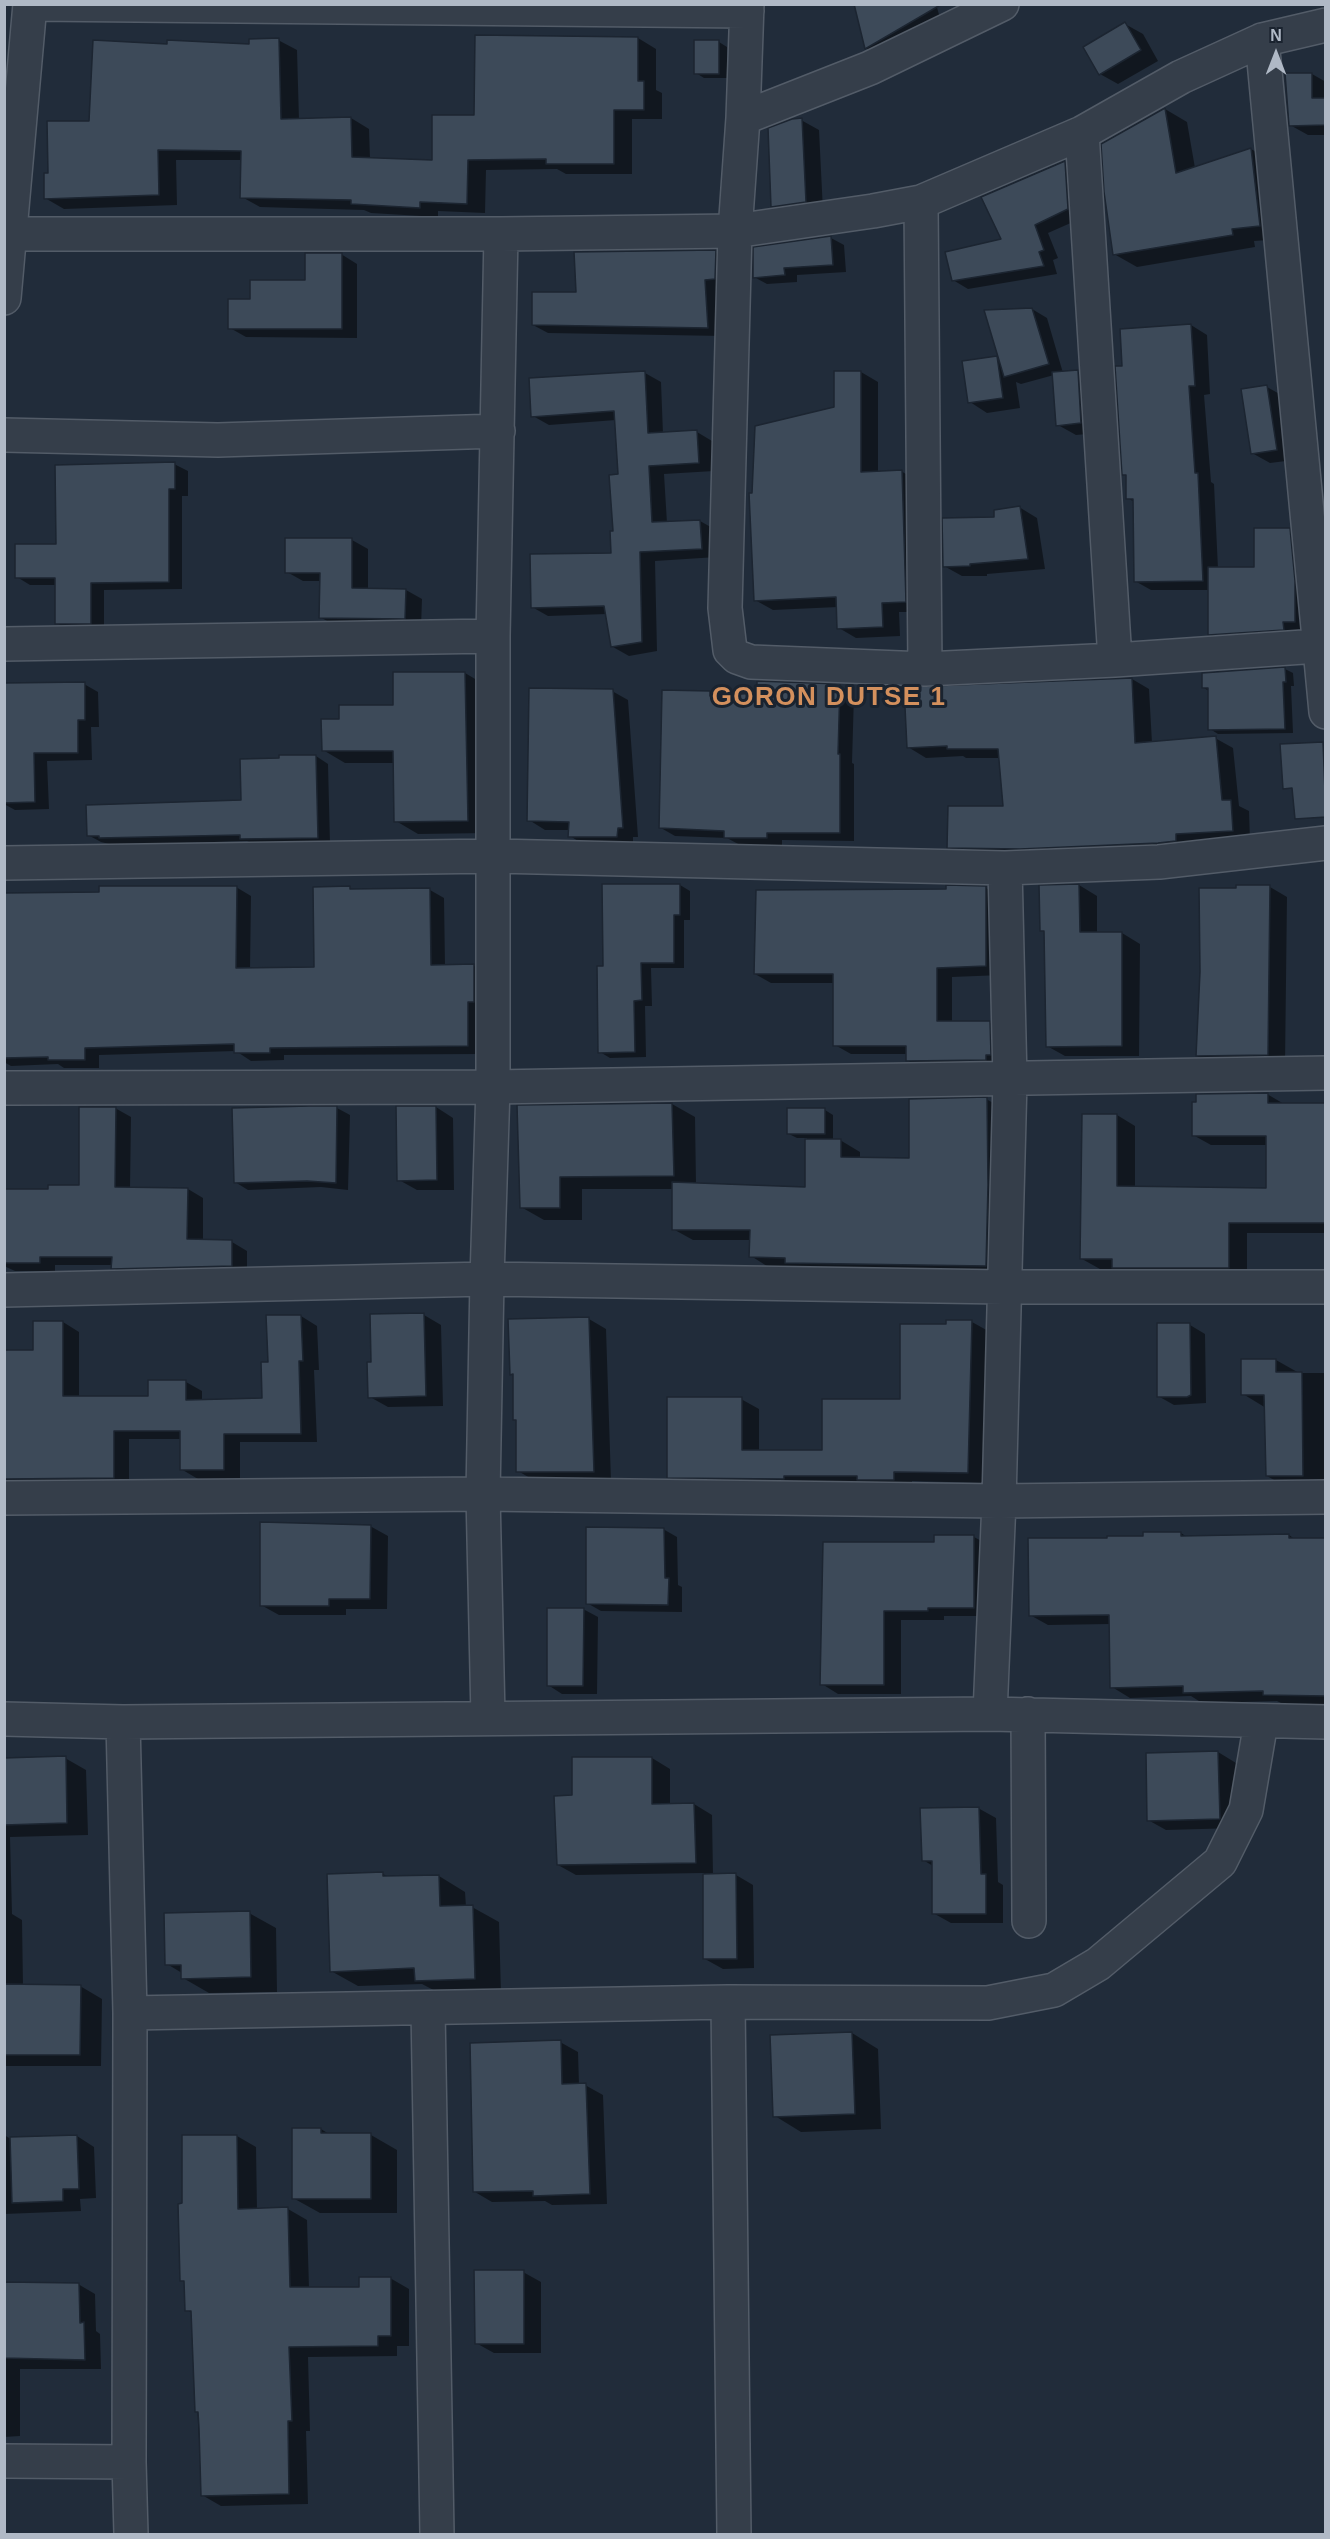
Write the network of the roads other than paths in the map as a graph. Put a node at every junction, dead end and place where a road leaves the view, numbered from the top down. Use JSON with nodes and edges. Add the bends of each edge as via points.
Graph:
{"nodes":[{"id":1,"x":30,"y":4,"type":"edge"},
{"id":2,"x":35,"y":4,"type":"edge"},
{"id":3,"x":1002,"y":4,"type":"edge"},
{"id":4,"x":747,"y":8,"type":"edge"},
{"id":5,"x":1326,"y":25,"type":"edge"},
{"id":6,"x":1262,"y":40,"type":"junction"},
{"id":7,"x":743,"y":118,"type":"junction"},
{"id":8,"x":1082,"y":133,"type":"junction"},
{"id":9,"x":921,"y":202,"type":"junction"},
{"id":10,"x":735,"y":231,"type":"junction"},
{"id":11,"x":501,"y":234,"type":"junction"},
{"id":12,"x":7,"y":247,"type":"edge"},
{"id":13,"x":4,"y":298,"type":"edge"},
{"id":14,"x":498,"y":430,"type":"junction"},
{"id":15,"x":4,"y":435,"type":"edge"},
{"id":16,"x":493,"y":636,"type":"junction"},
{"id":17,"x":4,"y":644,"type":"edge"},
{"id":18,"x":1318,"y":646,"type":"junction"},
{"id":19,"x":1115,"y":660,"type":"junction"},
{"id":20,"x":925,"y":669,"type":"junction"},
{"id":21,"x":1326,"y":712,"type":"edge"},
{"id":22,"x":1326,"y":843,"type":"edge"},
{"id":23,"x":495,"y":856,"type":"junction"},
{"id":24,"x":4,"y":863,"type":"edge"},
{"id":25,"x":1005,"y":868,"type":"junction"},
{"id":26,"x":1326,"y":1072,"type":"edge"},
{"id":27,"x":1010,"y":1080,"type":"junction"},
{"id":28,"x":493,"y":1087,"type":"junction"},
{"id":29,"x":4,"y":1088,"type":"edge"},
{"id":30,"x":487,"y":1279,"type":"junction"},
{"id":31,"x":1004,"y":1287,"type":"junction"},
{"id":32,"x":1326,"y":1287,"type":"edge"},
{"id":33,"x":4,"y":1290,"type":"edge"},
{"id":34,"x":483,"y":1494,"type":"junction"},
{"id":35,"x":1326,"y":1497,"type":"edge"},
{"id":36,"x":4,"y":1498,"type":"edge"},
{"id":37,"x":999,"y":1501,"type":"junction"},
{"id":38,"x":990,"y":1714,"type":"junction"},
{"id":39,"x":1028,"y":1714,"type":"junction"},
{"id":40,"x":488,"y":1717,"type":"junction"},
{"id":41,"x":4,"y":1719,"type":"edge"},
{"id":42,"x":123,"y":1722,"type":"junction"},
{"id":43,"x":1261,"y":1722,"type":"junction"},
{"id":44,"x":1326,"y":1722,"type":"edge"},
{"id":45,"x":1029,"y":1921,"type":"dead end"},
{"id":46,"x":728,"y":2002,"type":"junction"},
{"id":47,"x":428,"y":2009,"type":"junction"},
{"id":48,"x":130,"y":2013,"type":"junction"},
{"id":49,"x":4,"y":2461,"type":"edge"},
{"id":50,"x":129,"y":2462,"type":"junction"},
{"id":51,"x":131,"y":2535,"type":"edge"},
{"id":52,"x":437,"y":2535,"type":"edge"},
{"id":53,"x":734,"y":2535,"type":"edge"}],
"edges":[{"from":1,"to":12,"type":"street"},
{"from":2,"to":4,"type":"street"},
{"from":3,"to":7,"type":"street","via":[[870,68]]},
{"from":4,"to":7,"type":"street"},
{"from":5,"to":6,"type":"street"},
{"from":6,"to":8,"type":"street","via":[[1181,77]]},
{"from":6,"to":18,"type":"street"},
{"from":7,"to":10,"type":"street"},
{"from":8,"to":9,"type":"street"},
{"from":8,"to":19,"type":"street"},
{"from":9,"to":10,"type":"street"},
{"from":9,"to":20,"type":"street"},
{"from":10,"to":11,"type":"street"},
{"from":10,"to":20,"type":"street","via":[[725,608],[730,650],[751,662]]},
{"from":11,"to":12,"type":"street"},
{"from":11,"to":14,"type":"street"},
{"from":12,"to":13,"type":"street"},
{"from":14,"to":15,"type":"street","via":[[218,440]]},
{"from":14,"to":16,"type":"street"},
{"from":16,"to":17,"type":"street"},
{"from":16,"to":23,"type":"street"},
{"from":18,"to":19,"type":"street"},
{"from":18,"to":21,"type":"street"},
{"from":19,"to":20,"type":"street"},
{"from":22,"to":25,"type":"street","via":[[1160,862]]},
{"from":23,"to":24,"type":"street"},
{"from":23,"to":25,"type":"street"},
{"from":23,"to":28,"type":"street"},
{"from":25,"to":27,"type":"street"},
{"from":26,"to":27,"type":"street"},
{"from":27,"to":28,"type":"street"},
{"from":27,"to":31,"type":"street"},
{"from":28,"to":29,"type":"street"},
{"from":28,"to":30,"type":"street"},
{"from":30,"to":31,"type":"street"},
{"from":30,"to":33,"type":"street"},
{"from":30,"to":34,"type":"street"},
{"from":31,"to":32,"type":"street"},
{"from":31,"to":37,"type":"street"},
{"from":34,"to":36,"type":"street"},
{"from":34,"to":37,"type":"street"},
{"from":34,"to":40,"type":"street"},
{"from":35,"to":37,"type":"street"},
{"from":37,"to":38,"type":"street"},
{"from":38,"to":39,"type":"street"},
{"from":38,"to":40,"type":"street"},
{"from":39,"to":43,"type":"street"},
{"from":39,"to":45,"type":"street"},
{"from":40,"to":42,"type":"street"},
{"from":41,"to":42,"type":"street"},
{"from":42,"to":48,"type":"street"},
{"from":43,"to":44,"type":"street"},
{"from":43,"to":46,"type":"street","via":[[1246,1809],[1220,1862],[1098,1964],[1054,1990],[988,2003]]},
{"from":46,"to":47,"type":"street"},
{"from":46,"to":53,"type":"street"},
{"from":47,"to":48,"type":"street"},
{"from":47,"to":52,"type":"street"},
{"from":48,"to":50,"type":"street"},
{"from":49,"to":50,"type":"street"},
{"from":50,"to":51,"type":"street"}]}
